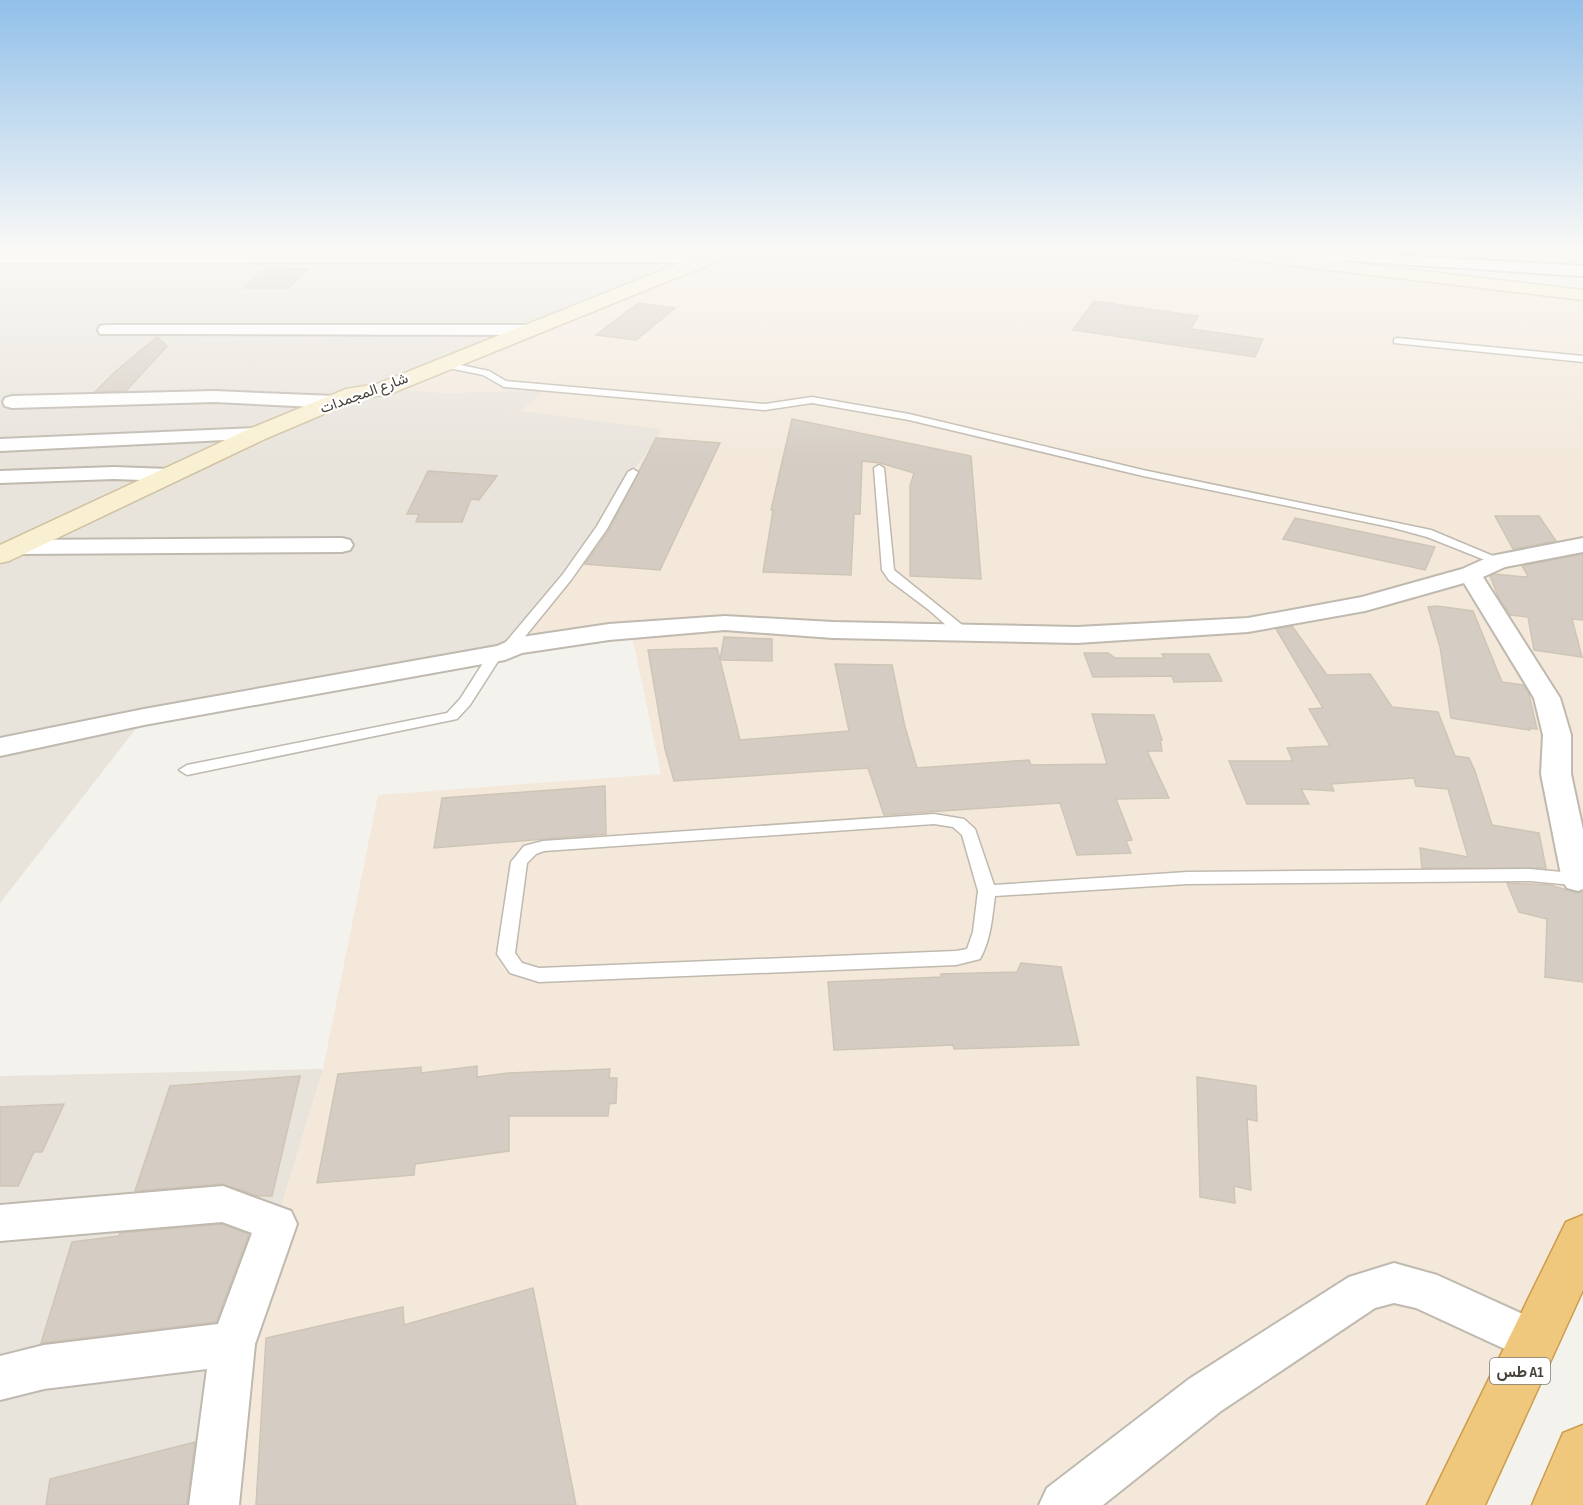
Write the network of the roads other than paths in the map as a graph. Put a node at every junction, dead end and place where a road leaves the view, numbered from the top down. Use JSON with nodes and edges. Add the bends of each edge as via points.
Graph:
{"nodes":[{"id":1,"x":547,"y":320,"type":"edge"},
{"id":2,"x":106,"y":330,"type":"dead end"},
{"id":3,"x":525,"y":330,"type":"junction"},
{"id":4,"x":1397,"y":341,"type":"dead end"},
{"id":5,"x":1583,"y":359,"type":"edge"},
{"id":6,"x":442,"y":364,"type":"junction"},
{"id":7,"x":12,"y":402,"type":"dead end"},
{"id":8,"x":335,"y":402,"type":"junction"},
{"id":9,"x":257,"y":434,"type":"junction"},
{"id":10,"x":0,"y":445,"type":"edge"},
{"id":11,"x":879,"y":468,"type":"dead end"},
{"id":12,"x":633,"y":472,"type":"dead end"},
{"id":13,"x":169,"y":475,"type":"junction"},
{"id":14,"x":0,"y":477,"type":"edge"},
{"id":15,"x":1583,"y":544,"type":"edge"},
{"id":16,"x":342,"y":545,"type":"dead end"},
{"id":17,"x":9,"y":551,"type":"edge"},
{"id":18,"x":1499,"y":561,"type":"junction"},
{"id":19,"x":1470,"y":574,"type":"junction"},
{"id":20,"x":961,"y":631,"type":"junction"},
{"id":21,"x":501,"y":652,"type":"junction"},
{"id":22,"x":1,"y":748,"type":"edge"},
{"id":23,"x":187,"y":770,"type":"dead end"},
{"id":24,"x":1580,"y":880,"type":"edge"},
{"id":25,"x":987,"y":891,"type":"junction"},
{"id":26,"x":0,"y":1222,"type":"edge"},
{"id":27,"x":1583,"y":1237,"type":"edge"},
{"id":28,"x":1533,"y":1341,"type":"junction"},
{"id":29,"x":233,"y":1344,"type":"junction"},
{"id":30,"x":0,"y":1378,"type":"edge"},
{"id":31,"x":1583,"y":1453,"type":"edge"},
{"id":32,"x":214,"y":1505,"type":"edge"},
{"id":33,"x":1064,"y":1505,"type":"edge"},
{"id":34,"x":1456,"y":1505,"type":"edge"},
{"id":35,"x":1561,"y":1505,"type":"edge"}],
"edges":[{"from":1,"to":3,"type":"main road","name":"شارع المجمدات"},
{"from":2,"to":3,"type":"street"},
{"from":3,"to":6,"type":"main road","name":"شارع المجمدات"},
{"from":4,"to":5,"type":"lane"},
{"from":6,"to":8,"type":"main road","name":"شارع المجمدات","via":[[382,389]]},
{"from":6,"to":18,"type":"lane","via":[[486,373],[504,384],[765,407],[812,400],[909,417],[1143,473],[1431,534]]},
{"from":7,"to":8,"type":"street","via":[[183,398]]},
{"from":8,"to":9,"type":"main road","name":"شارع المجمدات"},
{"from":9,"to":10,"type":"street"},
{"from":9,"to":13,"type":"main road","name":"شارع المجمدات"},
{"from":11,"to":20,"type":"lane","via":[[888,570]]},
{"from":12,"to":21,"type":"lane","via":[[603,527],[567,577]]},
{"from":13,"to":14,"type":"street"},
{"from":13,"to":17,"type":"main road","name":"شارع المجمدات"},
{"from":15,"to":18,"type":"street"},
{"from":16,"to":17,"type":"street"},
{"from":18,"to":19,"type":"street"},
{"from":19,"to":20,"type":"street","via":[[1365,604],[1248,625],[1077,635]]},
{"from":19,"to":24,"type":"street","via":[[1547,698],[1557,735],[1556,774]]},
{"from":20,"to":21,"type":"street","via":[[833,630],[725,623],[609,632],[515,646]]},
{"from":21,"to":22,"type":"street","via":[[144,717]]},
{"from":21,"to":23,"type":"lane","via":[[452,716]]},
{"from":24,"to":25,"type":"lane","via":[[1530,875],[1187,878]]},
{"from":25,"to":25,"type":"lane","via":[[969,832],[958,824],[934,819],[543,846],[530,850],[519,862],[506,954],[516,968],[539,975],[956,958],[974,954],[982,932]]},
{"from":26,"to":29,"type":"street","via":[[223,1204],[276,1224]]},
{"from":27,"to":28,"type":"highway","number":"طس A1"},
{"from":28,"to":33,"type":"street","via":[[1422,1289],[1394,1284],[1364,1291],[1205,1395]]},
{"from":28,"to":34,"type":"highway","number":"طس A1"},
{"from":29,"to":30,"type":"street","via":[[44,1367]]},
{"from":29,"to":32,"type":"street"},
{"from":31,"to":35,"type":"highway"}]}
